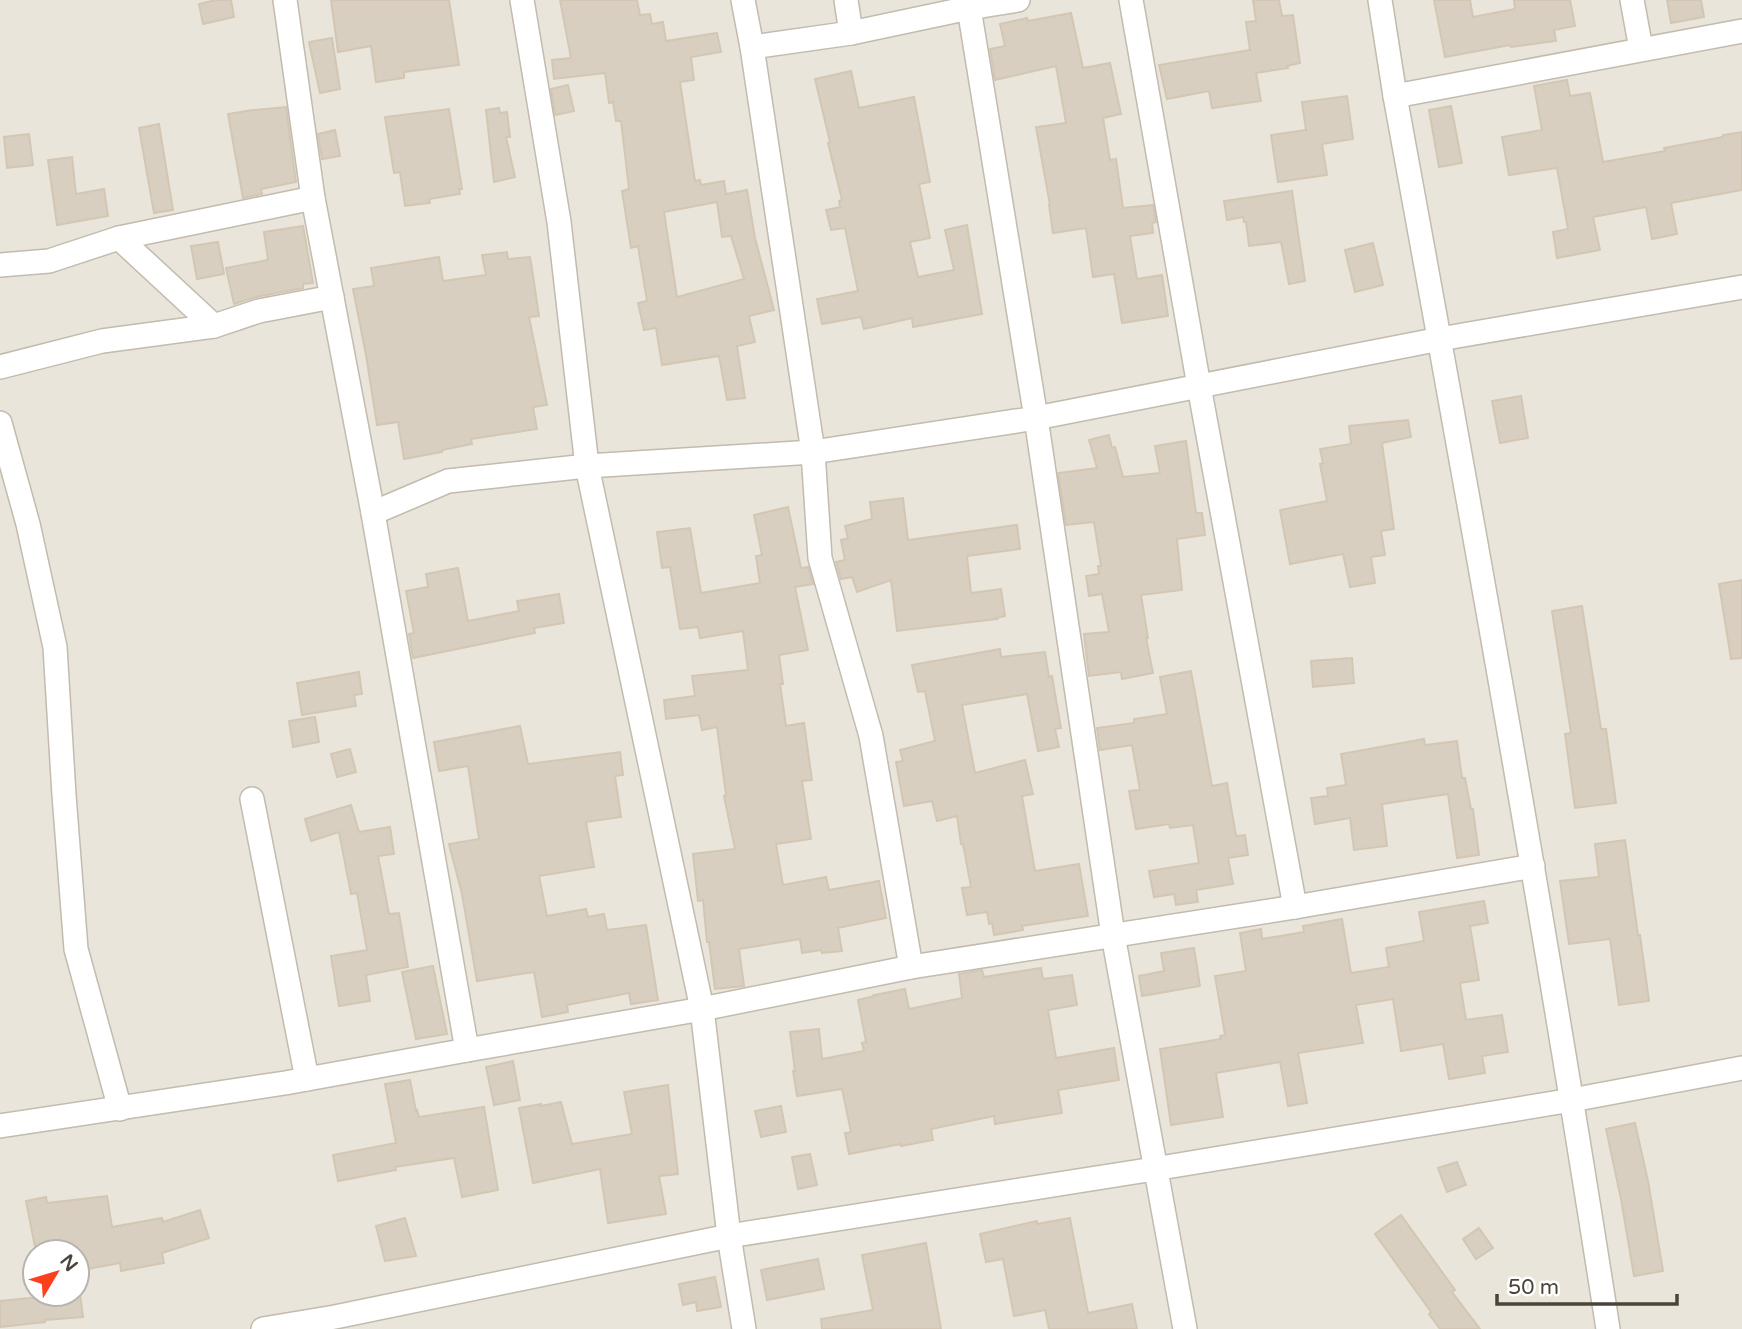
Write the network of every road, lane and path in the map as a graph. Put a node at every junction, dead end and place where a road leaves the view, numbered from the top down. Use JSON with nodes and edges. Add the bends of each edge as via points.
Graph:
{"nodes":[{"id":1,"x":285,"y":0,"type":"edge"},
{"id":2,"x":522,"y":0,"type":"edge"},
{"id":3,"x":743,"y":0,"type":"edge"},
{"id":4,"x":846,"y":0,"type":"edge"},
{"id":5,"x":1018,"y":0,"type":"edge"},
{"id":6,"x":1131,"y":0,"type":"edge"},
{"id":7,"x":1380,"y":0,"type":"edge"},
{"id":8,"x":1632,"y":0,"type":"edge"},
{"id":9,"x":969,"y":8,"type":"junction"},
{"id":10,"x":1742,"y":31,"type":"edge"},
{"id":11,"x":851,"y":33,"type":"junction"},
{"id":12,"x":752,"y":47,"type":"junction"},
{"id":13,"x":1641,"y":49,"type":"junction"},
{"id":14,"x":1395,"y":96,"type":"junction"},
{"id":15,"x":313,"y":198,"type":"junction"},
{"id":16,"x":119,"y":239,"type":"junction"},
{"id":17,"x":0,"y":265,"type":"edge"},
{"id":18,"x":1742,"y":287,"type":"edge"},
{"id":19,"x":332,"y":297,"type":"junction"},
{"id":20,"x":214,"y":326,"type":"junction"},
{"id":21,"x":1440,"y":339,"type":"junction"},
{"id":22,"x":0,"y":368,"type":"edge"},
{"id":23,"x":1199,"y":386,"type":"junction"},
{"id":24,"x":1036,"y":418,"type":"junction"},
{"id":25,"x":0,"y":423,"type":"edge"},
{"id":26,"x":813,"y":452,"type":"junction"},
{"id":27,"x":587,"y":466,"type":"junction"},
{"id":28,"x":373,"y":513,"type":"junction"},
{"id":29,"x":252,"y":799,"type":"dead end"},
{"id":30,"x":1533,"y":866,"type":"junction"},
{"id":31,"x":1295,"y":907,"type":"junction"},
{"id":32,"x":1113,"y":935,"type":"junction"},
{"id":33,"x":911,"y":967,"type":"junction"},
{"id":34,"x":702,"y":1009,"type":"junction"},
{"id":35,"x":467,"y":1050,"type":"junction"},
{"id":36,"x":1742,"y":1068,"type":"edge"},
{"id":37,"x":307,"y":1079,"type":"junction"},
{"id":38,"x":1572,"y":1100,"type":"junction"},
{"id":39,"x":120,"y":1109,"type":"junction"},
{"id":40,"x":0,"y":1126,"type":"edge"},
{"id":41,"x":1154,"y":1169,"type":"junction"},
{"id":42,"x":729,"y":1236,"type":"junction"},
{"id":43,"x":263,"y":1329,"type":"edge"},
{"id":44,"x":744,"y":1329,"type":"edge"},
{"id":45,"x":1185,"y":1329,"type":"edge"},
{"id":46,"x":1608,"y":1329,"type":"edge"}],
"edges":[{"from":1,"to":15,"type":"street"},
{"from":2,"to":27,"type":"street","via":[[559,222]]},
{"from":3,"to":12,"type":"street"},
{"from":4,"to":11,"type":"street"},
{"from":5,"to":9,"type":"street"},
{"from":6,"to":23,"type":"street"},
{"from":7,"to":14,"type":"street"},
{"from":8,"to":13,"type":"street"},
{"from":9,"to":11,"type":"street"},
{"from":9,"to":24,"type":"street"},
{"from":10,"to":13,"type":"street"},
{"from":11,"to":12,"type":"street"},
{"from":12,"to":26,"type":"street"},
{"from":13,"to":14,"type":"street"},
{"from":14,"to":21,"type":"street"},
{"from":15,"to":16,"type":"street"},
{"from":15,"to":19,"type":"street"},
{"from":16,"to":17,"type":"street","via":[[49,261]]},
{"from":16,"to":20,"type":"street"},
{"from":18,"to":21,"type":"street"},
{"from":19,"to":20,"type":"street","via":[[259,311]]},
{"from":19,"to":28,"type":"street"},
{"from":20,"to":22,"type":"street","via":[[102,341]]},
{"from":21,"to":23,"type":"street"},
{"from":21,"to":30,"type":"street"},
{"from":23,"to":24,"type":"street"},
{"from":23,"to":31,"type":"street"},
{"from":24,"to":26,"type":"street"},
{"from":24,"to":32,"type":"street"},
{"from":25,"to":39,"type":"street","via":[[55,647],[76,949]]},
{"from":26,"to":27,"type":"street"},
{"from":26,"to":33,"type":"street","via":[[820,558],[871,736]]},
{"from":27,"to":28,"type":"street","via":[[447,481]]},
{"from":27,"to":34,"type":"street"},
{"from":28,"to":35,"type":"street"},
{"from":29,"to":37,"type":"street"},
{"from":30,"to":31,"type":"street"},
{"from":30,"to":38,"type":"street"},
{"from":31,"to":32,"type":"street"},
{"from":32,"to":33,"type":"street"},
{"from":32,"to":41,"type":"street"},
{"from":33,"to":34,"type":"street"},
{"from":34,"to":35,"type":"street"},
{"from":34,"to":42,"type":"street"},
{"from":35,"to":37,"type":"street"},
{"from":36,"to":38,"type":"street"},
{"from":37,"to":39,"type":"street"},
{"from":38,"to":41,"type":"street"},
{"from":38,"to":46,"type":"street"},
{"from":39,"to":40,"type":"street"},
{"from":41,"to":42,"type":"street"},
{"from":41,"to":45,"type":"street"},
{"from":42,"to":43,"type":"street"},
{"from":42,"to":44,"type":"street"}]}
